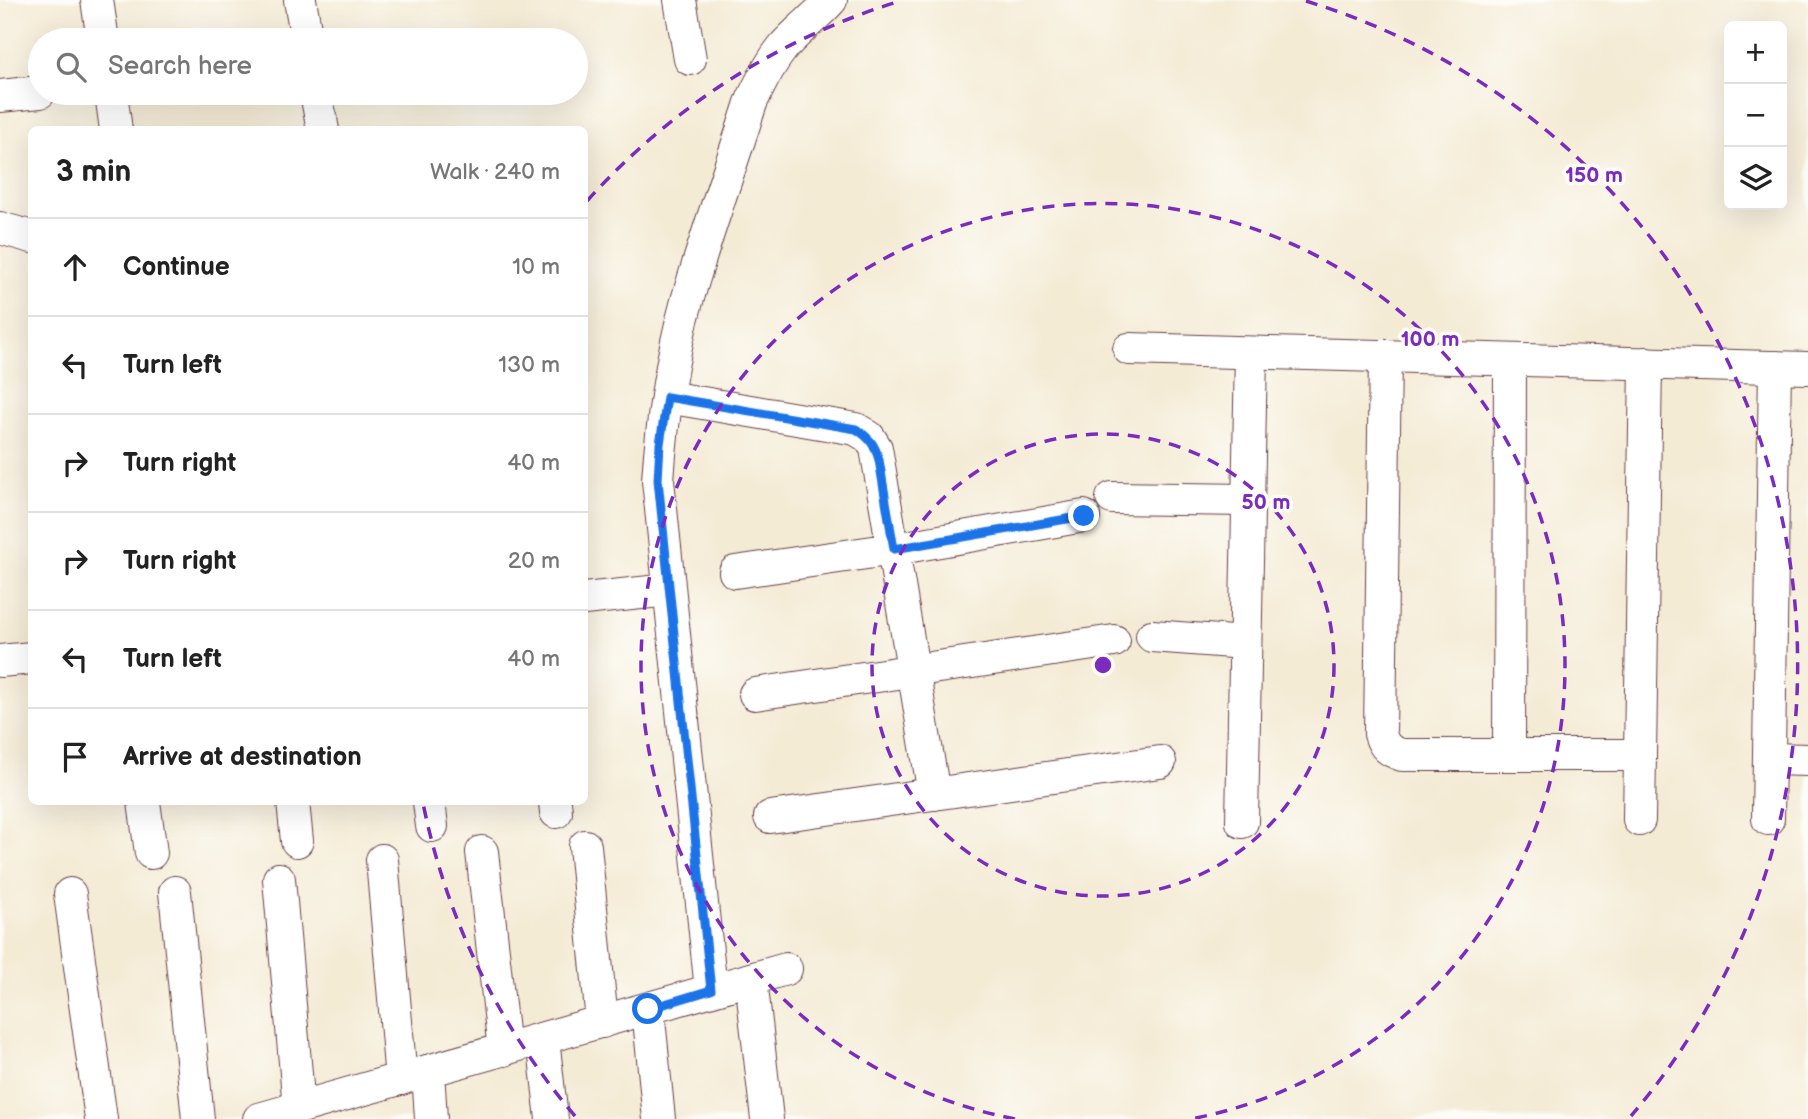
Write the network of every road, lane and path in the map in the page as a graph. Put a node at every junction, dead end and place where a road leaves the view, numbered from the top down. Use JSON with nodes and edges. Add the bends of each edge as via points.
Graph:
{"nodes":[{"id":1,"x":97,"y":0,"type":"edge"},
{"id":2,"x":300,"y":0,"type":"edge"},
{"id":3,"x":680,"y":0,"type":"edge"},
{"id":4,"x":831,"y":0,"type":"edge"},
{"id":5,"x":101,"y":28,"type":"edge"},
{"id":6,"x":305,"y":28,"type":"edge"},
{"id":7,"x":690,"y":59,"type":"dead end"},
{"id":8,"x":28,"y":93,"type":"edge"},
{"id":9,"x":0,"y":96,"type":"edge"},
{"id":10,"x":113,"y":105,"type":"edge"},
{"id":11,"x":318,"y":105,"type":"edge"},
{"id":12,"x":115,"y":126,"type":"edge"},
{"id":13,"x":322,"y":126,"type":"edge"},
{"id":14,"x":0,"y":228,"type":"edge"},
{"id":15,"x":28,"y":236,"type":"edge"},
{"id":16,"x":1129,"y":349,"type":"dead end"},
{"id":17,"x":1251,"y":353,"type":"junction"},
{"id":18,"x":1385,"y":356,"type":"junction"},
{"id":19,"x":1510,"y":360,"type":"junction"},
{"id":20,"x":1646,"y":363,"type":"junction"},
{"id":21,"x":1775,"y":367,"type":"junction"},
{"id":22,"x":1808,"y":368,"type":"edge"},
{"id":23,"x":670,"y":382,"type":"junction"},
{"id":24,"x":1112,"y":498,"type":"dead end"},
{"id":25,"x":1248,"y":500,"type":"junction"},
{"id":26,"x":1084,"y":516,"type":"dead end"},
{"id":27,"x":894,"y":549,"type":"junction"},
{"id":28,"x":735,"y":572,"type":"dead end"},
{"id":29,"x":669,"y":590,"type":"junction"},
{"id":30,"x":588,"y":599,"type":"edge"},
{"id":31,"x":1152,"y":636,"type":"dead end"},
{"id":32,"x":1114,"y":641,"type":"dead end"},
{"id":33,"x":1245,"y":643,"type":"junction"},
{"id":34,"x":28,"y":658,"type":"edge"},
{"id":35,"x":0,"y":661,"type":"edge"},
{"id":36,"x":914,"y":671,"type":"junction"},
{"id":37,"x":755,"y":694,"type":"dead end"},
{"id":38,"x":1509,"y":755,"type":"junction"},
{"id":39,"x":1639,"y":755,"type":"junction"},
{"id":40,"x":1769,"y":759,"type":"junction"},
{"id":41,"x":1808,"y":760,"type":"edge"},
{"id":42,"x":1160,"y":761,"type":"dead end"},
{"id":43,"x":934,"y":794,"type":"junction"},
{"id":44,"x":144,"y":805,"type":"edge"},
{"id":45,"x":293,"y":805,"type":"edge"},
{"id":46,"x":769,"y":817,"type":"dead end"},
{"id":47,"x":1768,"y":819,"type":"dead end"},
{"id":48,"x":1639,"y":820,"type":"dead end"},
{"id":49,"x":1242,"y":822,"type":"dead end"},
{"id":50,"x":297,"y":841,"type":"dead end"},
{"id":51,"x":585,"y":846,"type":"dead end"},
{"id":52,"x":482,"y":852,"type":"dead end"},
{"id":53,"x":151,"y":853,"type":"dead end"},
{"id":54,"x":382,"y":860,"type":"dead end"},
{"id":55,"x":279,"y":879,"type":"dead end"},
{"id":56,"x":175,"y":892,"type":"dead end"},
{"id":57,"x":70,"y":894,"type":"dead end"},
{"id":58,"x":786,"y":969,"type":"dead end"},
{"id":59,"x":751,"y":979,"type":"junction"},
{"id":60,"x":711,"y":990,"type":"junction"},
{"id":61,"x":648,"y":1009,"type":"junction"},
{"id":62,"x":602,"y":1022,"type":"junction"},
{"id":63,"x":543,"y":1038,"type":"junction"},
{"id":64,"x":504,"y":1050,"type":"junction"},
{"id":65,"x":414,"y":1075,"type":"junction"},
{"id":66,"x":299,"y":1108,"type":"junction"},
{"id":67,"x":101,"y":1119,"type":"edge"},
{"id":68,"x":198,"y":1119,"type":"edge"},
{"id":69,"x":259,"y":1119,"type":"edge"},
{"id":70,"x":431,"y":1119,"type":"edge"},
{"id":71,"x":552,"y":1119,"type":"edge"},
{"id":72,"x":659,"y":1119,"type":"edge"},
{"id":73,"x":767,"y":1119,"type":"edge"}],
"edges":[{"from":1,"to":5,"type":"street"},
{"from":2,"to":6,"type":"street"},
{"from":3,"to":7,"type":"street"},
{"from":4,"to":23,"type":"street","via":[[785,46],[751,103],[687,302]]},
{"from":8,"to":9,"type":"street"},
{"from":10,"to":12,"type":"street"},
{"from":11,"to":13,"type":"street"},
{"from":14,"to":15,"type":"street"},
{"from":16,"to":17,"type":"street"},
{"from":17,"to":18,"type":"street"},
{"from":17,"to":25,"type":"street"},
{"from":18,"to":19,"type":"street"},
{"from":18,"to":38,"type":"street","via":[[1383,745],[1402,755]]},
{"from":19,"to":20,"type":"street"},
{"from":19,"to":38,"type":"street"},
{"from":20,"to":21,"type":"street"},
{"from":20,"to":39,"type":"street"},
{"from":21,"to":22,"type":"street"},
{"from":21,"to":40,"type":"street"},
{"from":23,"to":27,"type":"street","via":[[856,429],[869,437],[879,460]]},
{"from":23,"to":29,"type":"street","via":[[658,480]]},
{"from":24,"to":25,"type":"street"},
{"from":25,"to":33,"type":"street"},
{"from":26,"to":27,"type":"street"},
{"from":27,"to":28,"type":"street"},
{"from":27,"to":36,"type":"street"},
{"from":29,"to":30,"type":"street"},
{"from":29,"to":60,"type":"street"},
{"from":31,"to":33,"type":"street"},
{"from":32,"to":36,"type":"street"},
{"from":33,"to":49,"type":"street"},
{"from":34,"to":35,"type":"street"},
{"from":36,"to":37,"type":"street"},
{"from":36,"to":43,"type":"street"},
{"from":38,"to":39,"type":"street"},
{"from":39,"to":48,"type":"street"},
{"from":40,"to":41,"type":"street"},
{"from":40,"to":47,"type":"street"},
{"from":42,"to":43,"type":"street"},
{"from":43,"to":46,"type":"street"},
{"from":44,"to":53,"type":"street"},
{"from":45,"to":50,"type":"street"},
{"from":51,"to":62,"type":"street"},
{"from":52,"to":64,"type":"street"},
{"from":54,"to":65,"type":"street"},
{"from":55,"to":66,"type":"street"},
{"from":56,"to":68,"type":"street"},
{"from":57,"to":67,"type":"street"},
{"from":58,"to":59,"type":"street"},
{"from":59,"to":60,"type":"street"},
{"from":59,"to":73,"type":"street"},
{"from":60,"to":61,"type":"street"},
{"from":61,"to":62,"type":"street"},
{"from":61,"to":72,"type":"street"},
{"from":62,"to":63,"type":"street"},
{"from":63,"to":64,"type":"street"},
{"from":63,"to":71,"type":"street"},
{"from":64,"to":65,"type":"street"},
{"from":65,"to":66,"type":"street"},
{"from":65,"to":70,"type":"street"},
{"from":66,"to":69,"type":"street"}]}
